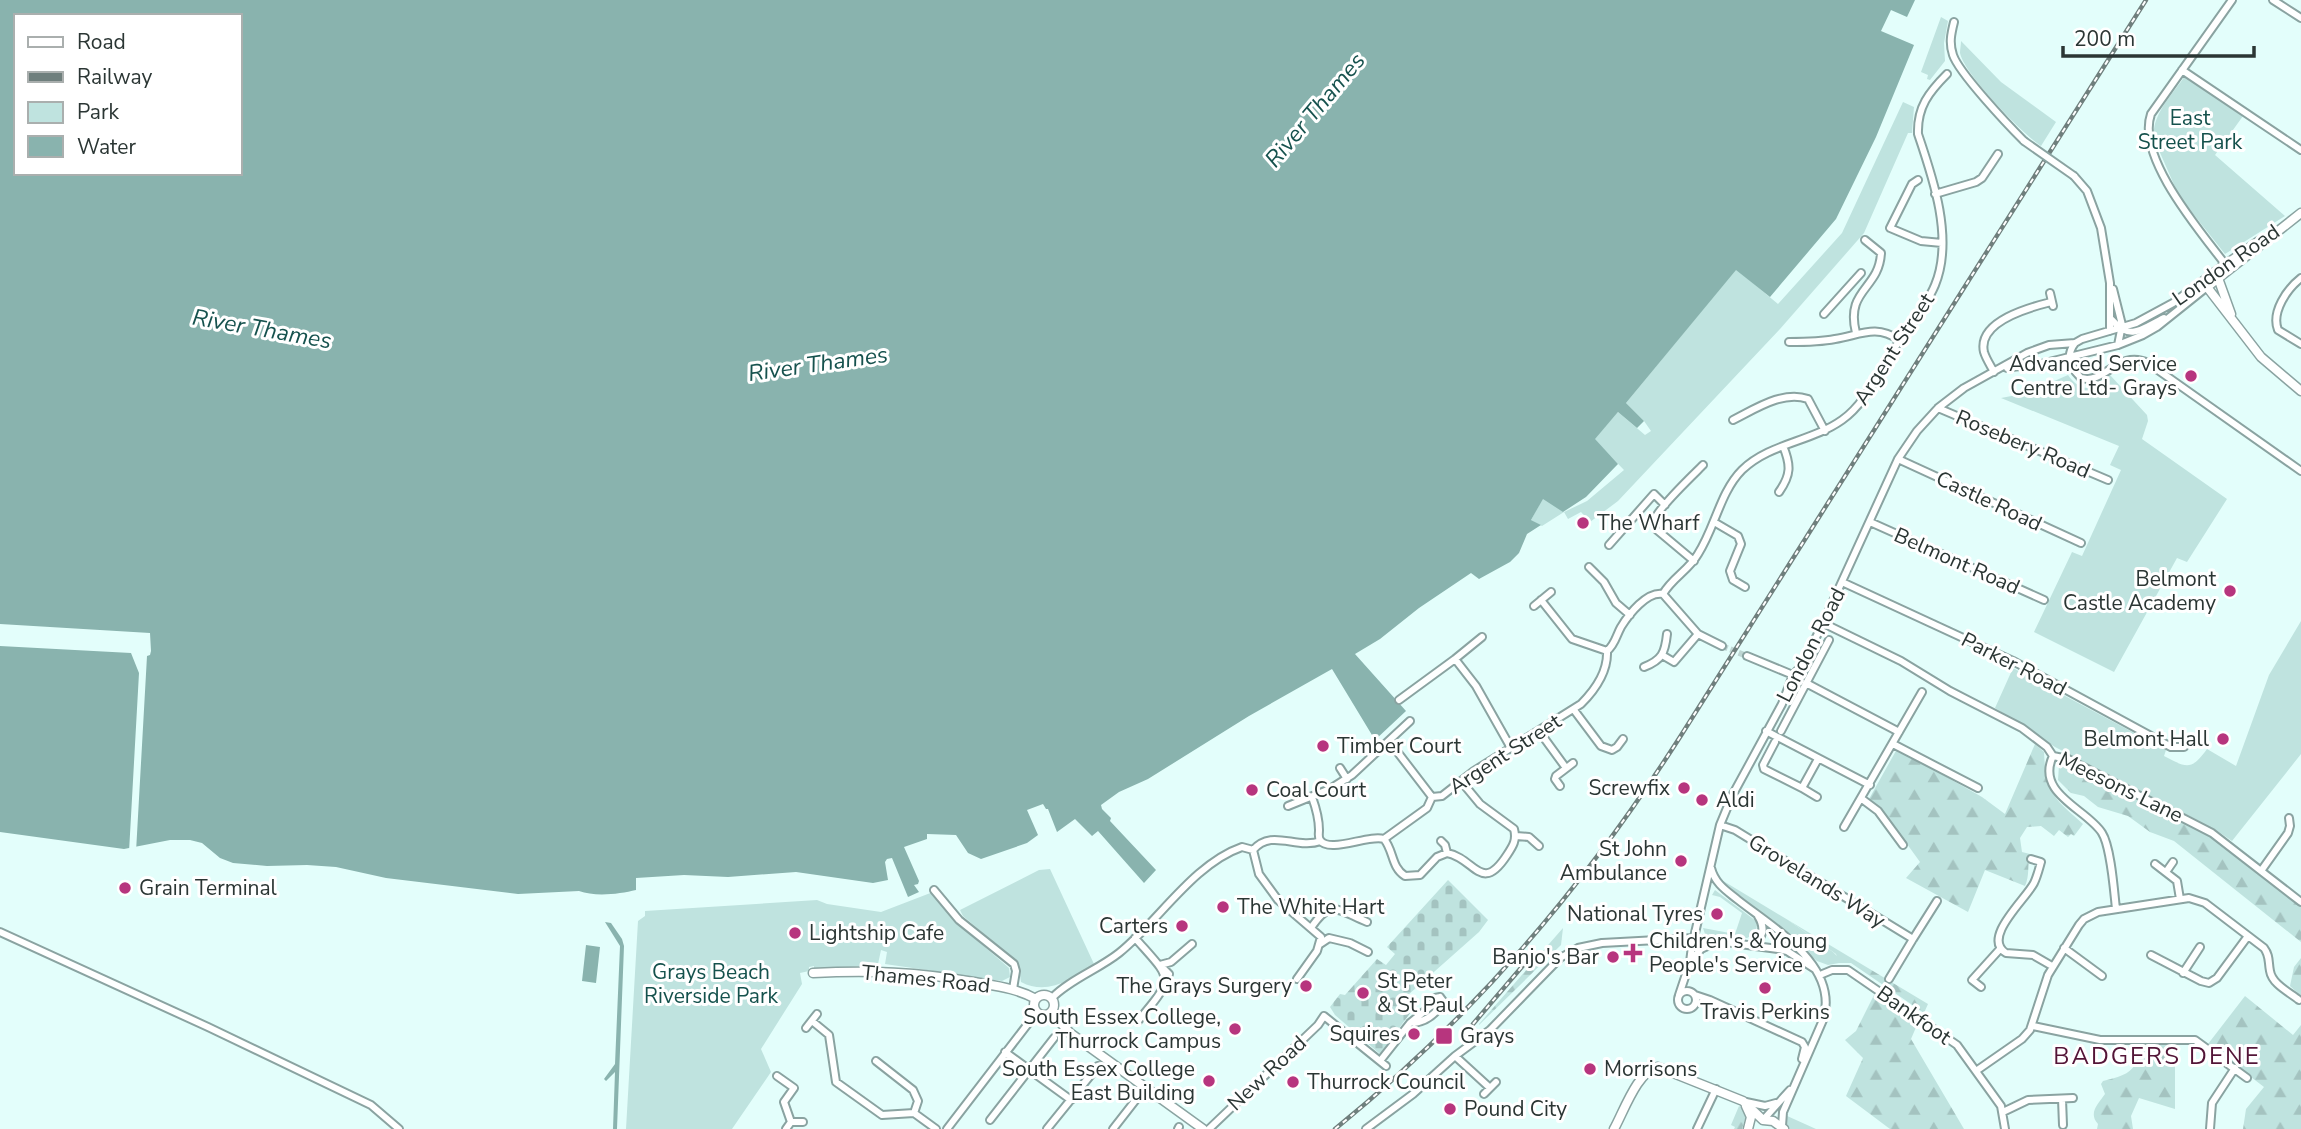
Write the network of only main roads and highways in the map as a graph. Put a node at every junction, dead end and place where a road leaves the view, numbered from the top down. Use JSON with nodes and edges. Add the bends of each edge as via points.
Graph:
{"nodes":[{"id":1,"x":2299,"y":215,"type":"edge"},
{"id":2,"x":2229,"y":265,"type":"junction"},
{"id":3,"x":2208,"y":277,"type":"junction"},
{"id":4,"x":2218,"y":278,"type":"junction"},
{"id":5,"x":2207,"y":287,"type":"junction"},
{"id":6,"x":2235,"y":323,"type":"junction"},
{"id":7,"x":2301,"y":391,"type":"edge"},
{"id":8,"x":813,"y":973,"type":"dead end"},
{"id":9,"x":1036,"y":999,"type":"junction"},
{"id":10,"x":1051,"y":1012,"type":"junction"},
{"id":11,"x":1743,"y":1101,"type":"junction"},
{"id":12,"x":1763,"y":1120,"type":"junction"},
{"id":13,"x":1783,"y":1128,"type":"edge"},
{"id":14,"x":1203,"y":1129,"type":"edge"},
{"id":15,"x":1614,"y":1129,"type":"edge"},
{"id":16,"x":1751,"y":1129,"type":"edge"}],
"edges":[{"from":1,"to":2,"type":"main road","name":"London Road"},
{"from":2,"to":3,"type":"main road","name":"London Road"},
{"from":2,"to":4,"type":"main road","name":"London Road"},
{"from":3,"to":4,"type":"main road"},
{"from":3,"to":5,"type":"main road"},
{"from":4,"to":5,"type":"main road","name":"London Road"},
{"from":4,"to":6,"type":"main road"},
{"from":5,"to":6,"type":"main road"},
{"from":6,"to":7,"type":"main road","via":[[2273,369]]},
{"from":8,"to":9,"type":"main road","name":"Thames Road","via":[[882,971],[940,976],[1013,989]]},
{"from":9,"to":10,"type":"main road","via":[[1037,1012]]},
{"from":9,"to":10,"type":"main road","via":[[1052,998]]},
{"from":10,"to":14,"type":"main road","via":[[1070,1033]]},
{"from":11,"to":12,"type":"main road"},
{"from":11,"to":15,"type":"main road","via":[[1667,1069],[1650,1068]]},
{"from":11,"to":16,"type":"main road","via":[[1750,1112]]},
{"from":12,"to":13,"type":"main road"},
{"from":12,"to":16,"type":"main road"}]}
